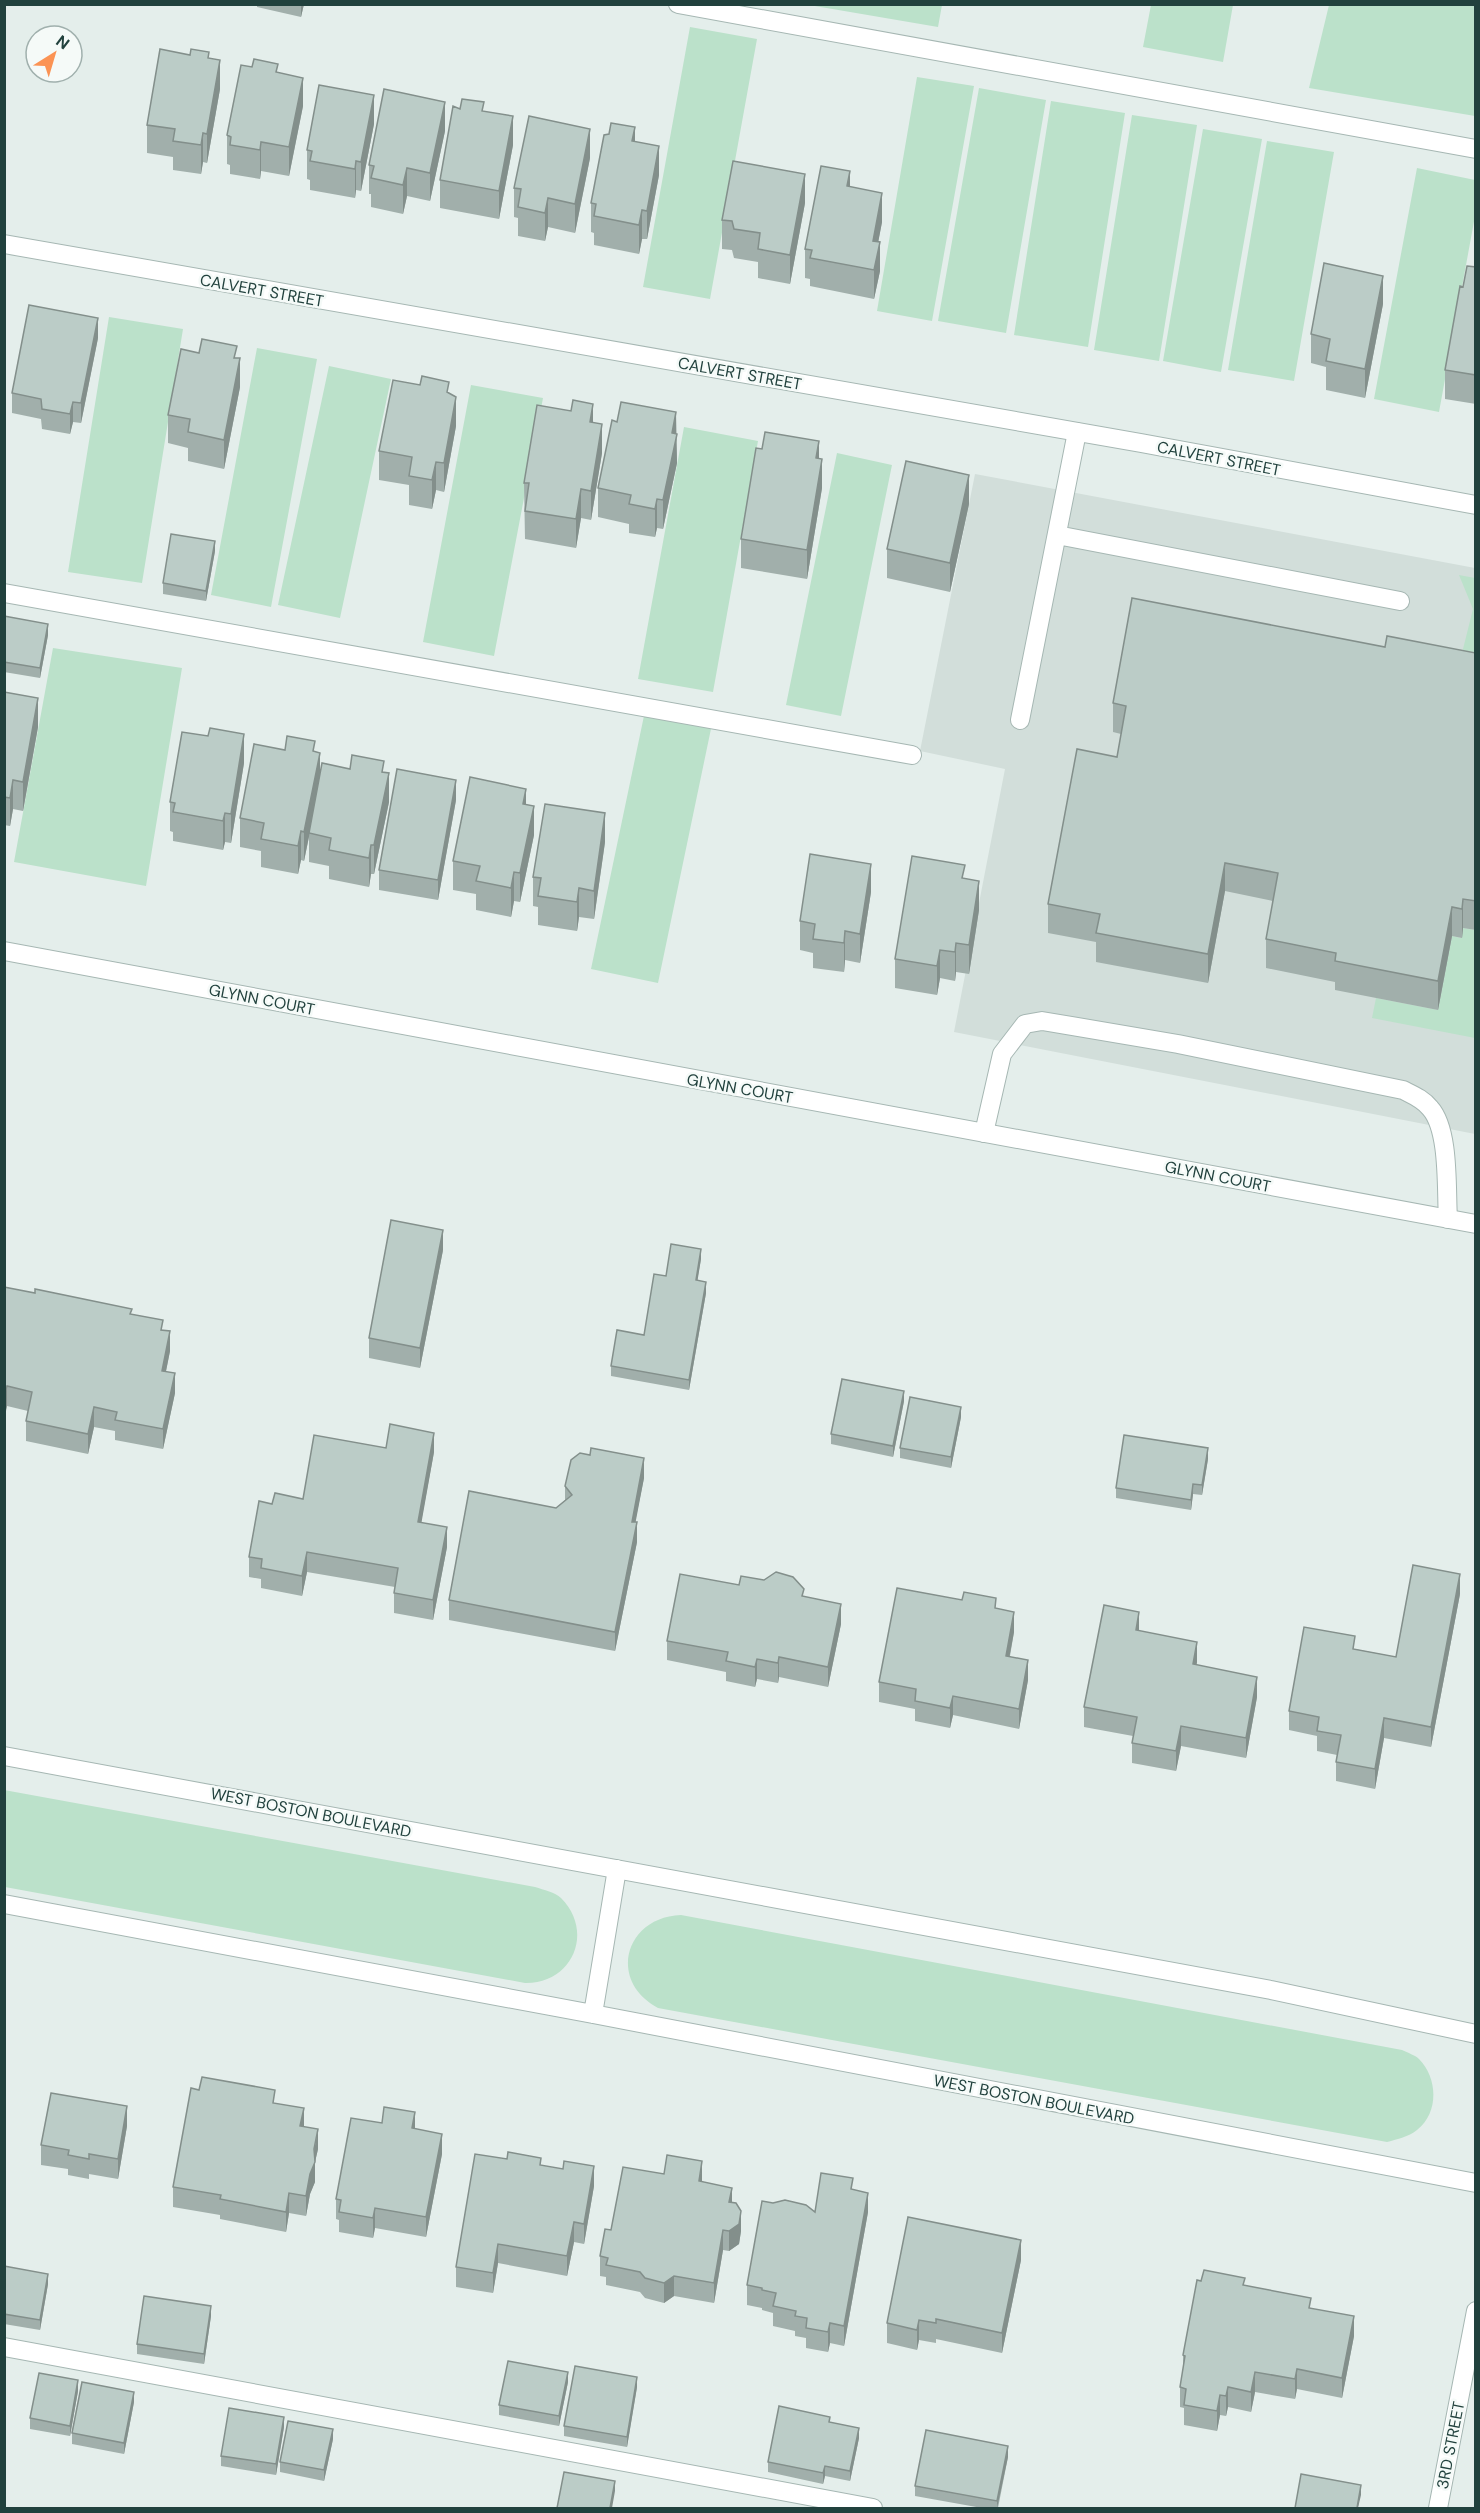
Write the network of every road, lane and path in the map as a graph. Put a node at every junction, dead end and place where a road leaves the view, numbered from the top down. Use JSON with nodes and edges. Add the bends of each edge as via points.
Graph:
{"nodes":[{"id":1,"x":678,"y":4,"type":"edge"},
{"id":2,"x":1476,"y":149,"type":"edge"},
{"id":3,"x":4,"y":244,"type":"edge"},
{"id":4,"x":1077,"y":432,"type":"junction"},
{"id":5,"x":1476,"y":506,"type":"edge"},
{"id":6,"x":1058,"y":535,"type":"junction"},
{"id":7,"x":4,"y":593,"type":"edge"},
{"id":8,"x":1400,"y":601,"type":"dead end"},
{"id":9,"x":1020,"y":720,"type":"dead end"},
{"id":10,"x":912,"y":754,"type":"dead end"},
{"id":11,"x":4,"y":951,"type":"edge"},
{"id":12,"x":984,"y":1133,"type":"junction"},
{"id":13,"x":1448,"y":1219,"type":"junction"},
{"id":14,"x":1476,"y":1224,"type":"edge"},
{"id":15,"x":4,"y":1756,"type":"edge"},
{"id":16,"x":616,"y":1869,"type":"junction"},
{"id":17,"x":4,"y":1904,"type":"edge"},
{"id":18,"x":593,"y":2014,"type":"junction"},
{"id":19,"x":1476,"y":2034,"type":"edge"},
{"id":20,"x":1476,"y":2183,"type":"edge"},
{"id":21,"x":1476,"y":2311,"type":"edge"},
{"id":22,"x":4,"y":2347,"type":"edge"},
{"id":23,"x":873,"y":2508,"type":"edge"},
{"id":24,"x":1438,"y":2508,"type":"edge"}],
"edges":[{"from":1,"to":2,"type":"street"},
{"from":3,"to":4,"type":"street","name":"CALVERT STREET"},
{"from":4,"to":5,"type":"street","name":"CALVERT STREET"},
{"from":4,"to":6,"type":"street"},
{"from":6,"to":8,"type":"street"},
{"from":6,"to":9,"type":"street"},
{"from":7,"to":10,"type":"street"},
{"from":11,"to":12,"type":"street","name":"GLYNN COURT"},
{"from":12,"to":13,"type":"street","name":"GLYNN COURT"},
{"from":12,"to":13,"type":"street","via":[[1002,1054],[1025,1024],[1042,1021],[1178,1044],[1403,1090],[1420,1099],[1432,1109],[1442,1138]]},
{"from":13,"to":14,"type":"street","name":"GLYNN COURT"},
{"from":15,"to":16,"type":"street","name":"WEST BOSTON BOULEVARD"},
{"from":16,"to":18,"type":"street"},
{"from":16,"to":19,"type":"street","name":"WEST BOSTON BOULEVARD","via":[[1259,1988]]},
{"from":17,"to":18,"type":"street","name":"WEST BOSTON BOULEVARD"},
{"from":18,"to":20,"type":"street","name":"WEST BOSTON BOULEVARD"},
{"from":21,"to":24,"type":"street","name":"3RD STREET"},
{"from":22,"to":23,"type":"street"}]}
